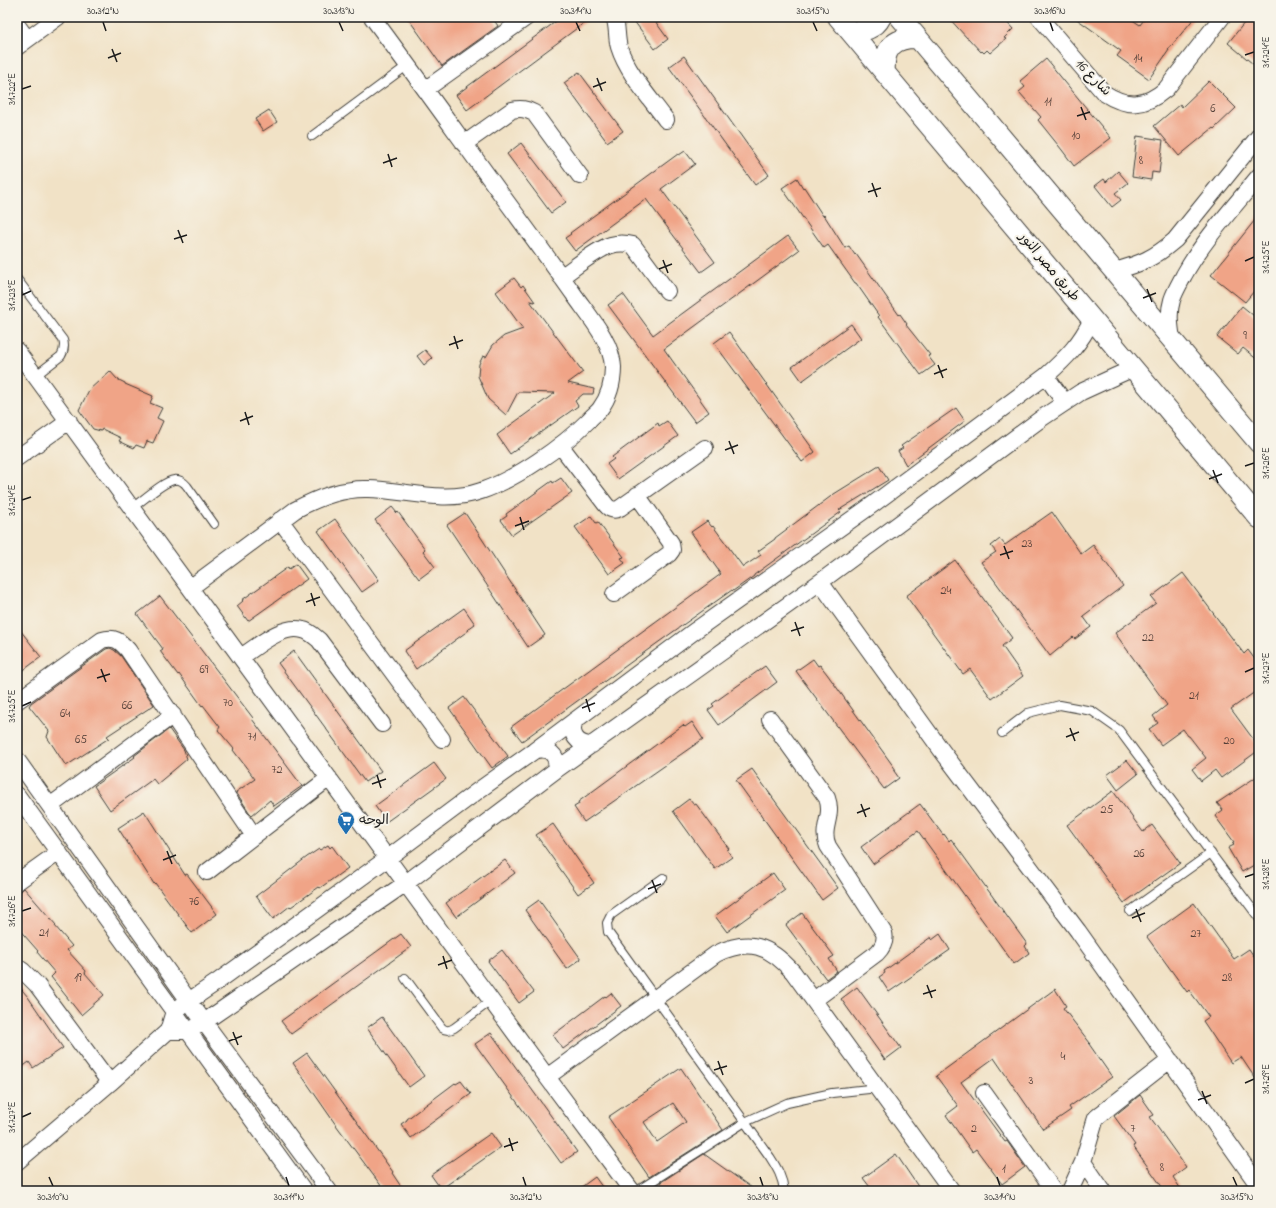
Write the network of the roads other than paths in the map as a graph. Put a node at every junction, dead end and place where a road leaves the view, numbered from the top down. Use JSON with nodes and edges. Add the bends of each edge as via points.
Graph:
{"nodes":[{"id":1,"x":58,"y":17,"type":"edge"},
{"id":2,"x":372,"y":17,"type":"edge"},
{"id":3,"x":527,"y":17,"type":"edge"},
{"id":4,"x":614,"y":17,"type":"edge"},
{"id":5,"x":881,"y":17,"type":"edge"},
{"id":6,"x":900,"y":17,"type":"edge"},
{"id":7,"x":1039,"y":17,"type":"edge"},
{"id":8,"x":1222,"y":17,"type":"edge"},
{"id":9,"x":844,"y":24,"type":"edge"},
{"id":10,"x":17,"y":25,"type":"edge"},
{"id":11,"x":918,"y":38,"type":"junction"},
{"id":12,"x":22,"y":43,"type":"edge"},
{"id":13,"x":408,"y":65,"type":"junction"},
{"id":14,"x":885,"y":73,"type":"junction"},
{"id":15,"x":426,"y":89,"type":"junction"},
{"id":16,"x":666,"y":120,"type":"dead end"},
{"id":17,"x":312,"y":136,"type":"dead end"},
{"id":18,"x":1259,"y":136,"type":"edge"},
{"id":19,"x":464,"y":144,"type":"junction"},
{"id":20,"x":580,"y":176,"type":"dead end"},
{"id":21,"x":1259,"y":176,"type":"edge"},
{"id":22,"x":1114,"y":272,"type":"junction"},
{"id":23,"x":561,"y":277,"type":"junction"},
{"id":24,"x":17,"y":279,"type":"edge"},
{"id":25,"x":667,"y":291,"type":"dead end"},
{"id":26,"x":1092,"y":319,"type":"junction"},
{"id":27,"x":1172,"y":339,"type":"junction"},
{"id":28,"x":17,"y":351,"type":"edge"},
{"id":29,"x":1134,"y":368,"type":"junction"},
{"id":30,"x":36,"y":376,"type":"junction"},
{"id":31,"x":1046,"y":376,"type":"junction"},
{"id":32,"x":1065,"y":403,"type":"junction"},
{"id":33,"x":69,"y":421,"type":"junction"},
{"id":34,"x":1259,"y":442,"type":"edge"},
{"id":35,"x":560,"y":445,"type":"junction"},
{"id":36,"x":705,"y":448,"type":"dead end"},
{"id":37,"x":17,"y":458,"type":"edge"},
{"id":38,"x":637,"y":495,"type":"junction"},
{"id":39,"x":132,"y":508,"type":"junction"},
{"id":40,"x":1259,"y":518,"type":"edge"},
{"id":41,"x":280,"y":520,"type":"junction"},
{"id":42,"x":214,"y":524,"type":"dead end"},
{"id":43,"x":820,"y":582,"type":"junction"},
{"id":44,"x":190,"y":588,"type":"junction"},
{"id":45,"x":614,"y":594,"type":"dead end"},
{"id":46,"x":241,"y":657,"type":"junction"},
{"id":47,"x":17,"y":701,"type":"edge"},
{"id":48,"x":172,"y":715,"type":"junction"},
{"id":49,"x":770,"y":719,"type":"dead end"},
{"id":50,"x":575,"y":720,"type":"junction"},
{"id":51,"x":382,"y":724,"type":"dead end"},
{"id":52,"x":1002,"y":733,"type":"dead end"},
{"id":53,"x":442,"y":739,"type":"dead end"},
{"id":54,"x":592,"y":745,"type":"junction"},
{"id":55,"x":534,"y":751,"type":"junction"},
{"id":56,"x":17,"y":760,"type":"edge"},
{"id":57,"x":556,"y":770,"type":"junction"},
{"id":58,"x":329,"y":778,"type":"junction"},
{"id":59,"x":17,"y":795,"type":"edge"},
{"id":60,"x":50,"y":806,"type":"junction"},
{"id":61,"x":254,"y":836,"type":"junction"},
{"id":62,"x":59,"y":852,"type":"junction"},
{"id":63,"x":1211,"y":852,"type":"junction"},
{"id":64,"x":388,"y":858,"type":"junction"},
{"id":65,"x":207,"y":872,"type":"dead end"},
{"id":66,"x":663,"y":878,"type":"dead end"},
{"id":67,"x":17,"y":882,"type":"edge"},
{"id":68,"x":406,"y":883,"type":"junction"},
{"id":69,"x":1130,"y":911,"type":"dead end"},
{"id":70,"x":1259,"y":918,"type":"edge"},
{"id":71,"x":17,"y":967,"type":"edge"},
{"id":72,"x":405,"y":978,"type":"dead end"},
{"id":73,"x":655,"y":998,"type":"junction"},
{"id":74,"x":492,"y":1000,"type":"junction"},
{"id":75,"x":814,"y":1000,"type":"junction"},
{"id":76,"x":190,"y":1001,"type":"junction"},
{"id":77,"x":174,"y":1011,"type":"junction"},
{"id":78,"x":204,"y":1022,"type":"junction"},
{"id":79,"x":189,"y":1030,"type":"junction"},
{"id":80,"x":168,"y":1031,"type":"junction"},
{"id":81,"x":1170,"y":1060,"type":"junction"},
{"id":82,"x":547,"y":1077,"type":"junction"},
{"id":83,"x":110,"y":1083,"type":"junction"},
{"id":84,"x":878,"y":1088,"type":"junction"},
{"id":85,"x":984,"y":1093,"type":"dead end"},
{"id":86,"x":745,"y":1122,"type":"junction"},
{"id":87,"x":18,"y":1158,"type":"edge"},
{"id":88,"x":1083,"y":1162,"type":"junction"},
{"id":89,"x":1259,"y":1186,"type":"edge"},
{"id":90,"x":629,"y":1189,"type":"edge"},
{"id":91,"x":304,"y":1191,"type":"edge"},
{"id":92,"x":329,"y":1191,"type":"edge"},
{"id":93,"x":784,"y":1191,"type":"edge"},
{"id":94,"x":952,"y":1191,"type":"edge"},
{"id":95,"x":1054,"y":1191,"type":"edge"},
{"id":96,"x":1070,"y":1191,"type":"edge"},
{"id":97,"x":1103,"y":1191,"type":"edge"}],
"edges":[{"from":1,"to":12,"type":"street"},
{"from":2,"to":13,"type":"street"},
{"from":3,"to":15,"type":"street"},
{"from":4,"to":16,"type":"street","via":[[619,48],[626,62]]},
{"from":5,"to":9,"type":"street","via":[[872,28],[862,32]]},
{"from":6,"to":11,"type":"street"},
{"from":7,"to":8,"type":"street","name":"شارع 16","via":[[1104,93],[1114,100],[1136,104],[1157,97],[1166,89]]},
{"from":9,"to":14,"type":"street","name":"طريق مصر النور"},
{"from":10,"to":12,"type":"street"},
{"from":11,"to":14,"type":"street","via":[[906,38],[896,42],[888,50],[884,61]]},
{"from":11,"to":22,"type":"street"},
{"from":13,"to":15,"type":"street"},
{"from":13,"to":17,"type":"lane"},
{"from":14,"to":26,"type":"street","name":"طريق مصر النور"},
{"from":15,"to":19,"type":"street"},
{"from":18,"to":22,"type":"street","via":[[1175,240],[1152,258]]},
{"from":19,"to":20,"type":"street","via":[[512,110],[527,110],[534,113]]},
{"from":19,"to":23,"type":"street"},
{"from":21,"to":27,"type":"street","via":[[1203,245],[1176,289],[1170,314]]},
{"from":22,"to":27,"type":"street"},
{"from":23,"to":25,"type":"street","via":[[605,247],[627,244],[633,245]]},
{"from":23,"to":35,"type":"street","via":[[603,336],[610,350],[613,365],[608,395],[600,408]]},
{"from":24,"to":30,"type":"lane","via":[[64,344],[61,356]]},
{"from":26,"to":29,"type":"street","name":"طريق مصر النور"},
{"from":26,"to":31,"type":"street","via":[[1077,345]]},
{"from":27,"to":34,"type":"street"},
{"from":28,"to":30,"type":"street"},
{"from":29,"to":32,"type":"street","via":[[1093,386]]},
{"from":29,"to":40,"type":"street","name":"طريق مصر النور"},
{"from":30,"to":33,"type":"street"},
{"from":31,"to":32,"type":"street"},
{"from":31,"to":50,"type":"street"},
{"from":32,"to":43,"type":"street"},
{"from":33,"to":37,"type":"street"},
{"from":33,"to":39,"type":"street"},
{"from":35,"to":38,"type":"street","via":[[608,508],[617,509]]},
{"from":35,"to":41,"type":"street","via":[[530,466],[479,492],[439,496],[367,489],[348,490],[311,501]]},
{"from":36,"to":38,"type":"street"},
{"from":38,"to":45,"type":"street","via":[[671,542],[672,550]]},
{"from":39,"to":42,"type":"lane","via":[[168,481],[177,480],[184,483]]},
{"from":39,"to":44,"type":"street"},
{"from":41,"to":44,"type":"street"},
{"from":41,"to":53,"type":"street"},
{"from":43,"to":54,"type":"street"},
{"from":43,"to":81,"type":"street"},
{"from":44,"to":46,"type":"street"},
{"from":46,"to":51,"type":"street","via":[[281,631],[298,629],[312,634]]},
{"from":46,"to":58,"type":"street"},
{"from":47,"to":48,"type":"street","via":[[102,640],[112,638],[121,642],[128,650]]},
{"from":48,"to":60,"type":"street"},
{"from":48,"to":61,"type":"street"},
{"from":49,"to":75,"type":"street","via":[[827,798],[830,812],[826,841],[830,851],[885,937],[881,949]]},
{"from":50,"to":54,"type":"street","via":[[573,730],[577,740]]},
{"from":50,"to":55,"type":"street"},
{"from":52,"to":63,"type":"lane","via":[[1028,713],[1060,705],[1092,711],[1119,730]]},
{"from":54,"to":57,"type":"street"},
{"from":55,"to":57,"type":"street","via":[[550,751],[556,760]]},
{"from":55,"to":64,"type":"street"},
{"from":56,"to":60,"type":"street"},
{"from":57,"to":68,"type":"street"},
{"from":58,"to":61,"type":"street"},
{"from":58,"to":64,"type":"street"},
{"from":59,"to":62,"type":"street"},
{"from":60,"to":76,"type":"street"},
{"from":61,"to":65,"type":"street"},
{"from":62,"to":67,"type":"street"},
{"from":62,"to":77,"type":"street"},
{"from":63,"to":69,"type":"lane"},
{"from":63,"to":70,"type":"lane"},
{"from":64,"to":68,"type":"street"},
{"from":64,"to":76,"type":"street"},
{"from":66,"to":73,"type":"lane","via":[[611,915],[607,923],[610,936]]},
{"from":68,"to":74,"type":"street"},
{"from":68,"to":78,"type":"street"},
{"from":71,"to":83,"type":"street","via":[[37,984]]},
{"from":72,"to":74,"type":"lane","via":[[446,1030],[454,1028]]},
{"from":73,"to":75,"type":"street","via":[[716,954],[743,945],[757,946],[782,960]]},
{"from":73,"to":82,"type":"street"},
{"from":73,"to":86,"type":"lane"},
{"from":74,"to":82,"type":"street"},
{"from":75,"to":84,"type":"street"},
{"from":76,"to":77,"type":"street"},
{"from":76,"to":78,"type":"street"},
{"from":77,"to":79,"type":"street"},
{"from":77,"to":80,"type":"street"},
{"from":78,"to":79,"type":"street"},
{"from":78,"to":92,"type":"street"},
{"from":79,"to":80,"type":"street"},
{"from":79,"to":91,"type":"street"},
{"from":80,"to":83,"type":"street"},
{"from":81,"to":88,"type":"street","via":[[1096,1118]]},
{"from":81,"to":89,"type":"street"},
{"from":82,"to":90,"type":"street"},
{"from":83,"to":87,"type":"street"},
{"from":84,"to":86,"type":"lane","via":[[832,1093],[787,1103]]},
{"from":84,"to":94,"type":"street"},
{"from":85,"to":95,"type":"street"},
{"from":86,"to":90,"type":"lane"},
{"from":86,"to":93,"type":"lane","via":[[778,1170]]},
{"from":88,"to":96,"type":"street"},
{"from":88,"to":97,"type":"street"}]}
